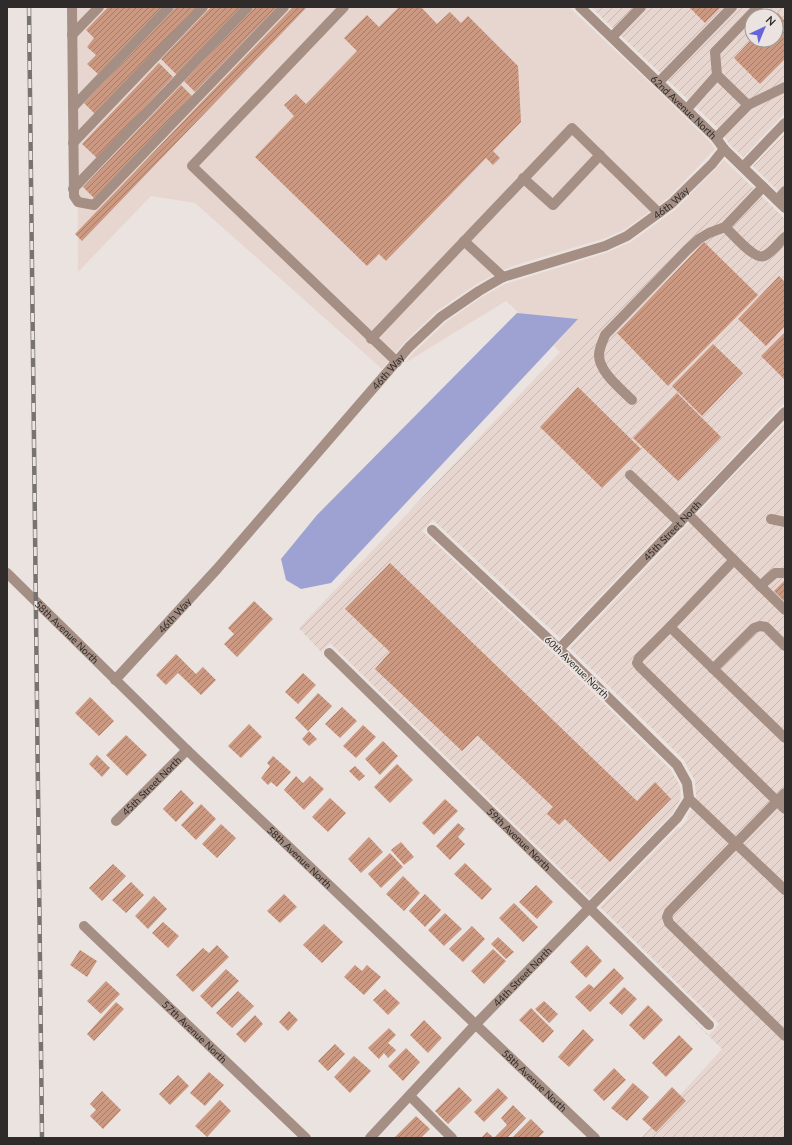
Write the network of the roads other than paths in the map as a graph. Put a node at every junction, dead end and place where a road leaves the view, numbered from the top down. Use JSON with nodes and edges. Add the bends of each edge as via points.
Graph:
{"nodes":[{"id":1,"x":72,"y":7,"type":"edge"},
{"id":2,"x":99,"y":7,"type":"edge"},
{"id":3,"x":169,"y":7,"type":"edge"},
{"id":4,"x":203,"y":7,"type":"edge"},
{"id":5,"x":248,"y":7,"type":"edge"},
{"id":6,"x":284,"y":7,"type":"edge"},
{"id":7,"x":344,"y":7,"type":"edge"},
{"id":8,"x":580,"y":7,"type":"edge"},
{"id":9,"x":641,"y":7,"type":"edge"},
{"id":10,"x":732,"y":7,"type":"edge"},
{"id":11,"x":758,"y":7,"type":"edge"},
{"id":12,"x":72,"y":35,"type":"junction"},
{"id":13,"x":612,"y":37,"type":"junction"},
{"id":14,"x":717,"y":75,"type":"junction"},
{"id":15,"x":659,"y":82,"type":"junction"},
{"id":16,"x":785,"y":87,"type":"edge"},
{"id":17,"x":748,"y":106,"type":"junction"},
{"id":18,"x":73,"y":107,"type":"junction"},
{"id":19,"x":687,"y":109,"type":"junction"},
{"id":20,"x":785,"y":123,"type":"edge"},
{"id":21,"x":716,"y":138,"type":"junction"},
{"id":22,"x":73,"y":143,"type":"junction"},
{"id":23,"x":724,"y":149,"type":"junction"},
{"id":24,"x":600,"y":155,"type":"junction"},
{"id":25,"x":742,"y":167,"type":"junction"},
{"id":26,"x":523,"y":178,"type":"junction"},
{"id":27,"x":763,"y":187,"type":"junction"},
{"id":28,"x":73,"y":189,"type":"junction"},
{"id":29,"x":785,"y":191,"type":"edge"},
{"id":30,"x":777,"y":200,"type":"junction"},
{"id":31,"x":785,"y":208,"type":"edge"},
{"id":32,"x":659,"y":213,"type":"junction"},
{"id":33,"x":726,"y":226,"type":"junction"},
{"id":34,"x":785,"y":237,"type":"edge"},
{"id":35,"x":464,"y":241,"type":"junction"},
{"id":36,"x":503,"y":277,"type":"junction"},
{"id":37,"x":371,"y":339,"type":"junction"},
{"id":38,"x":397,"y":362,"type":"junction"},
{"id":39,"x":632,"y":400,"type":"dead end"},
{"id":40,"x":785,"y":412,"type":"edge"},
{"id":41,"x":630,"y":475,"type":"dead end"},
{"id":42,"x":688,"y":514,"type":"junction"},
{"id":43,"x":771,"y":519,"type":"dead end"},
{"id":44,"x":785,"y":522,"type":"edge"},
{"id":45,"x":680,"y":523,"type":"junction"},
{"id":46,"x":432,"y":530,"type":"dead end"},
{"id":47,"x":734,"y":560,"type":"junction"},
{"id":48,"x":785,"y":573,"type":"edge"},
{"id":49,"x":7,"y":574,"type":"edge"},
{"id":50,"x":760,"y":586,"type":"junction"},
{"id":51,"x":785,"y":610,"type":"edge"},
{"id":52,"x":670,"y":627,"type":"junction"},
{"id":53,"x":785,"y":646,"type":"edge"},
{"id":54,"x":559,"y":649,"type":"junction"},
{"id":55,"x":329,"y":653,"type":"dead end"},
{"id":56,"x":713,"y":669,"type":"junction"},
{"id":57,"x":115,"y":680,"type":"junction"},
{"id":58,"x":785,"y":738,"type":"edge"},
{"id":59,"x":187,"y":750,"type":"junction"},
{"id":60,"x":785,"y":793,"type":"edge"},
{"id":61,"x":689,"y":799,"type":"junction"},
{"id":62,"x":777,"y":801,"type":"junction"},
{"id":63,"x":785,"y":809,"type":"edge"},
{"id":64,"x":116,"y":821,"type":"dead end"},
{"id":65,"x":736,"y":844,"type":"junction"},
{"id":66,"x":785,"y":890,"type":"edge"},
{"id":67,"x":590,"y":908,"type":"junction"},
{"id":68,"x":84,"y":926,"type":"dead end"},
{"id":69,"x":475,"y":1025,"type":"junction"},
{"id":70,"x":709,"y":1025,"type":"dead end"},
{"id":71,"x":785,"y":1036,"type":"edge"},
{"id":72,"x":410,"y":1096,"type":"junction"},
{"id":73,"x":306,"y":1138,"type":"edge"},
{"id":74,"x":370,"y":1138,"type":"edge"},
{"id":75,"x":452,"y":1138,"type":"edge"},
{"id":76,"x":595,"y":1138,"type":"edge"}],
"edges":[{"from":1,"to":12,"type":"street"},
{"from":2,"to":12,"type":"street"},
{"from":3,"to":18,"type":"street"},
{"from":4,"to":22,"type":"street"},
{"from":5,"to":28,"type":"street"},
{"from":6,"to":28,"type":"street","via":[[94,205],[78,202]]},
{"from":7,"to":37,"type":"street","via":[[192,166]]},
{"from":8,"to":13,"type":"street","name":"62nd Avenue North"},
{"from":9,"to":13,"type":"street"},
{"from":10,"to":15,"type":"street"},
{"from":11,"to":14,"type":"street","via":[[715,52]]},
{"from":12,"to":18,"type":"street"},
{"from":13,"to":15,"type":"street","name":"62nd Avenue North"},
{"from":14,"to":17,"type":"street"},
{"from":14,"to":19,"type":"street"},
{"from":15,"to":19,"type":"street","name":"62nd Avenue North"},
{"from":16,"to":17,"type":"street"},
{"from":17,"to":21,"type":"street"},
{"from":18,"to":22,"type":"street"},
{"from":19,"to":21,"type":"street","name":"62nd Avenue North"},
{"from":20,"to":25,"type":"street"},
{"from":21,"to":23,"type":"street","name":"62nd Avenue North"},
{"from":22,"to":28,"type":"street"},
{"from":23,"to":25,"type":"street","name":"62nd Avenue North"},
{"from":23,"to":32,"type":"street","name":"46th Way","via":[[712,164]]},
{"from":24,"to":26,"type":"street","via":[[572,128]]},
{"from":24,"to":26,"type":"street","via":[[553,205]]},
{"from":24,"to":32,"type":"street"},
{"from":25,"to":27,"type":"street","name":"62nd Avenue North"},
{"from":26,"to":35,"type":"street"},
{"from":27,"to":30,"type":"street","name":"62nd Avenue North"},
{"from":27,"to":33,"type":"street"},
{"from":29,"to":30,"type":"street"},
{"from":30,"to":31,"type":"street","name":"62nd Avenue North"},
{"from":32,"to":36,"type":"street","name":"46th Way","via":[[627,236],[605,246]]},
{"from":33,"to":34,"type":"street","via":[[757,256],[764,256]]},
{"from":33,"to":39,"type":"street","via":[[699,239],[605,335],[599,356],[601,365],[608,376]]},
{"from":35,"to":36,"type":"street"},
{"from":35,"to":37,"type":"street"},
{"from":36,"to":38,"type":"street","name":"46th Way","via":[[441,316]]},
{"from":37,"to":38,"type":"street"},
{"from":38,"to":57,"type":"street","name":"46th Way","via":[[217,568]]},
{"from":40,"to":42,"type":"street","name":"45th Street North"},
{"from":41,"to":45,"type":"street"},
{"from":42,"to":45,"type":"street","name":"45th Street North"},
{"from":42,"to":47,"type":"street"},
{"from":43,"to":44,"type":"street"},
{"from":45,"to":54,"type":"street","name":"45th Street North"},
{"from":46,"to":54,"type":"street","name":"60th Avenue North"},
{"from":47,"to":50,"type":"street"},
{"from":47,"to":52,"type":"street"},
{"from":48,"to":50,"type":"street","via":[[775,573]]},
{"from":49,"to":57,"type":"street","name":"58th Avenue North"},
{"from":50,"to":51,"type":"street"},
{"from":52,"to":56,"type":"street"},
{"from":52,"to":62,"type":"street","via":[[637,663]]},
{"from":53,"to":56,"type":"street","via":[[766,627],[760,626],[754,628]]},
{"from":54,"to":61,"type":"street","name":"60th Avenue North","via":[[677,765],[687,783]]},
{"from":55,"to":67,"type":"street","name":"59th Avenue North"},
{"from":56,"to":58,"type":"street"},
{"from":57,"to":59,"type":"street","name":"58th Avenue North"},
{"from":59,"to":64,"type":"street","name":"45th Street North"},
{"from":59,"to":69,"type":"street","name":"58th Avenue North"},
{"from":60,"to":62,"type":"street"},
{"from":61,"to":65,"type":"street"},
{"from":61,"to":67,"type":"street","name":"44th Street North","via":[[677,818]]},
{"from":62,"to":63,"type":"street"},
{"from":62,"to":65,"type":"street"},
{"from":65,"to":66,"type":"street"},
{"from":65,"to":71,"type":"street","via":[[667,917],[669,923]]},
{"from":67,"to":69,"type":"street","name":"44th Street North"},
{"from":67,"to":70,"type":"street","name":"59th Avenue North"},
{"from":68,"to":73,"type":"street","name":"57th Avenue North"},
{"from":69,"to":72,"type":"street","name":"44th Street North"},
{"from":69,"to":76,"type":"street","name":"58th Avenue North"},
{"from":72,"to":74,"type":"street","name":"44th Street North"},
{"from":72,"to":75,"type":"street"}]}
